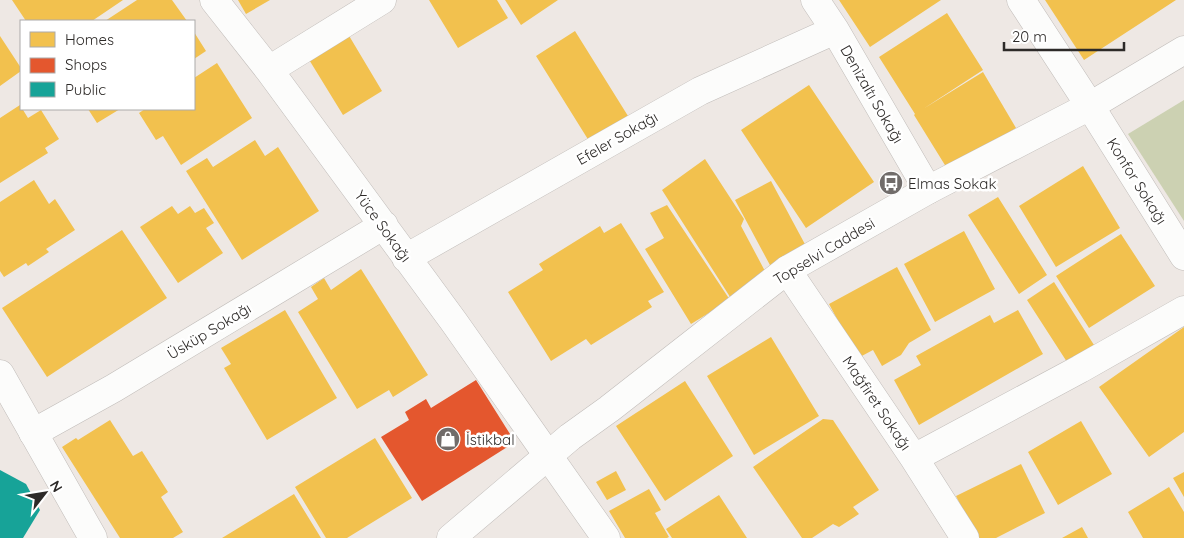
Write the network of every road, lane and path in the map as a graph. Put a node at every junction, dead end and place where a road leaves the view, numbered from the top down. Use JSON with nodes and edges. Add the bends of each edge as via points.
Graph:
{"nodes":[{"id":1,"x":214,"y":0,"type":"edge"},
{"id":2,"x":382,"y":0,"type":"edge"},
{"id":3,"x":814,"y":0,"type":"edge"},
{"id":4,"x":1022,"y":0,"type":"edge"},
{"id":5,"x":835,"y":30,"type":"junction"},
{"id":6,"x":1184,"y":50,"type":"edge"},
{"id":7,"x":269,"y":70,"type":"junction"},
{"id":8,"x":1090,"y":106,"type":"junction"},
{"id":9,"x":928,"y":190,"type":"junction"},
{"id":10,"x":384,"y":225,"type":"junction"},
{"id":11,"x":1184,"y":256,"type":"edge"},
{"id":12,"x":406,"y":258,"type":"junction"},
{"id":13,"x":787,"y":270,"type":"junction"},
{"id":14,"x":1184,"y":310,"type":"edge"},
{"id":15,"x":0,"y":374,"type":"edge"},
{"id":16,"x":33,"y":433,"type":"junction"},
{"id":17,"x":547,"y":455,"type":"junction"},
{"id":18,"x":914,"y":458,"type":"junction"},
{"id":19,"x":93,"y":538,"type":"edge"},
{"id":20,"x":451,"y":538,"type":"edge"},
{"id":21,"x":606,"y":538,"type":"edge"},
{"id":22,"x":966,"y":538,"type":"edge"}],
"edges":[{"from":1,"to":7,"type":"street","name":"Yüce Sokağı"},
{"from":2,"to":7,"type":"street"},
{"from":3,"to":5,"type":"street","name":"Denizaltı Sokağı"},
{"from":4,"to":8,"type":"street","name":"Konfor Sokağı"},
{"from":5,"to":9,"type":"street","name":"Denizaltı Sokağı"},
{"from":5,"to":12,"type":"street","name":"Efeler Sokağı","via":[[700,91]]},
{"from":6,"to":8,"type":"street","name":"Topselvi Caddesi"},
{"from":7,"to":10,"type":"street","name":"Yüce Sokağı"},
{"from":8,"to":9,"type":"street","name":"Topselvi Caddesi"},
{"from":8,"to":11,"type":"street","name":"Konfor Sokağı"},
{"from":9,"to":13,"type":"street","name":"Topselvi Caddesi"},
{"from":10,"to":12,"type":"street","name":"Yüce Sokağı"},
{"from":10,"to":16,"type":"street","name":"Üsküp Sokağı","via":[[114,388]]},
{"from":12,"to":17,"type":"street","name":"Yüce Sokağı"},
{"from":13,"to":17,"type":"street","name":"Topselvi Caddesi","via":[[610,410]]},
{"from":13,"to":18,"type":"street","name":"Mağfiret Sokağı"},
{"from":14,"to":18,"type":"street"},
{"from":15,"to":16,"type":"street"},
{"from":16,"to":19,"type":"street"},
{"from":17,"to":20,"type":"street","name":"Topselvi Caddesi"},
{"from":17,"to":21,"type":"street","name":"Yüce Sokağı"},
{"from":18,"to":22,"type":"street","name":"Mağfiret Sokağı"}]}
